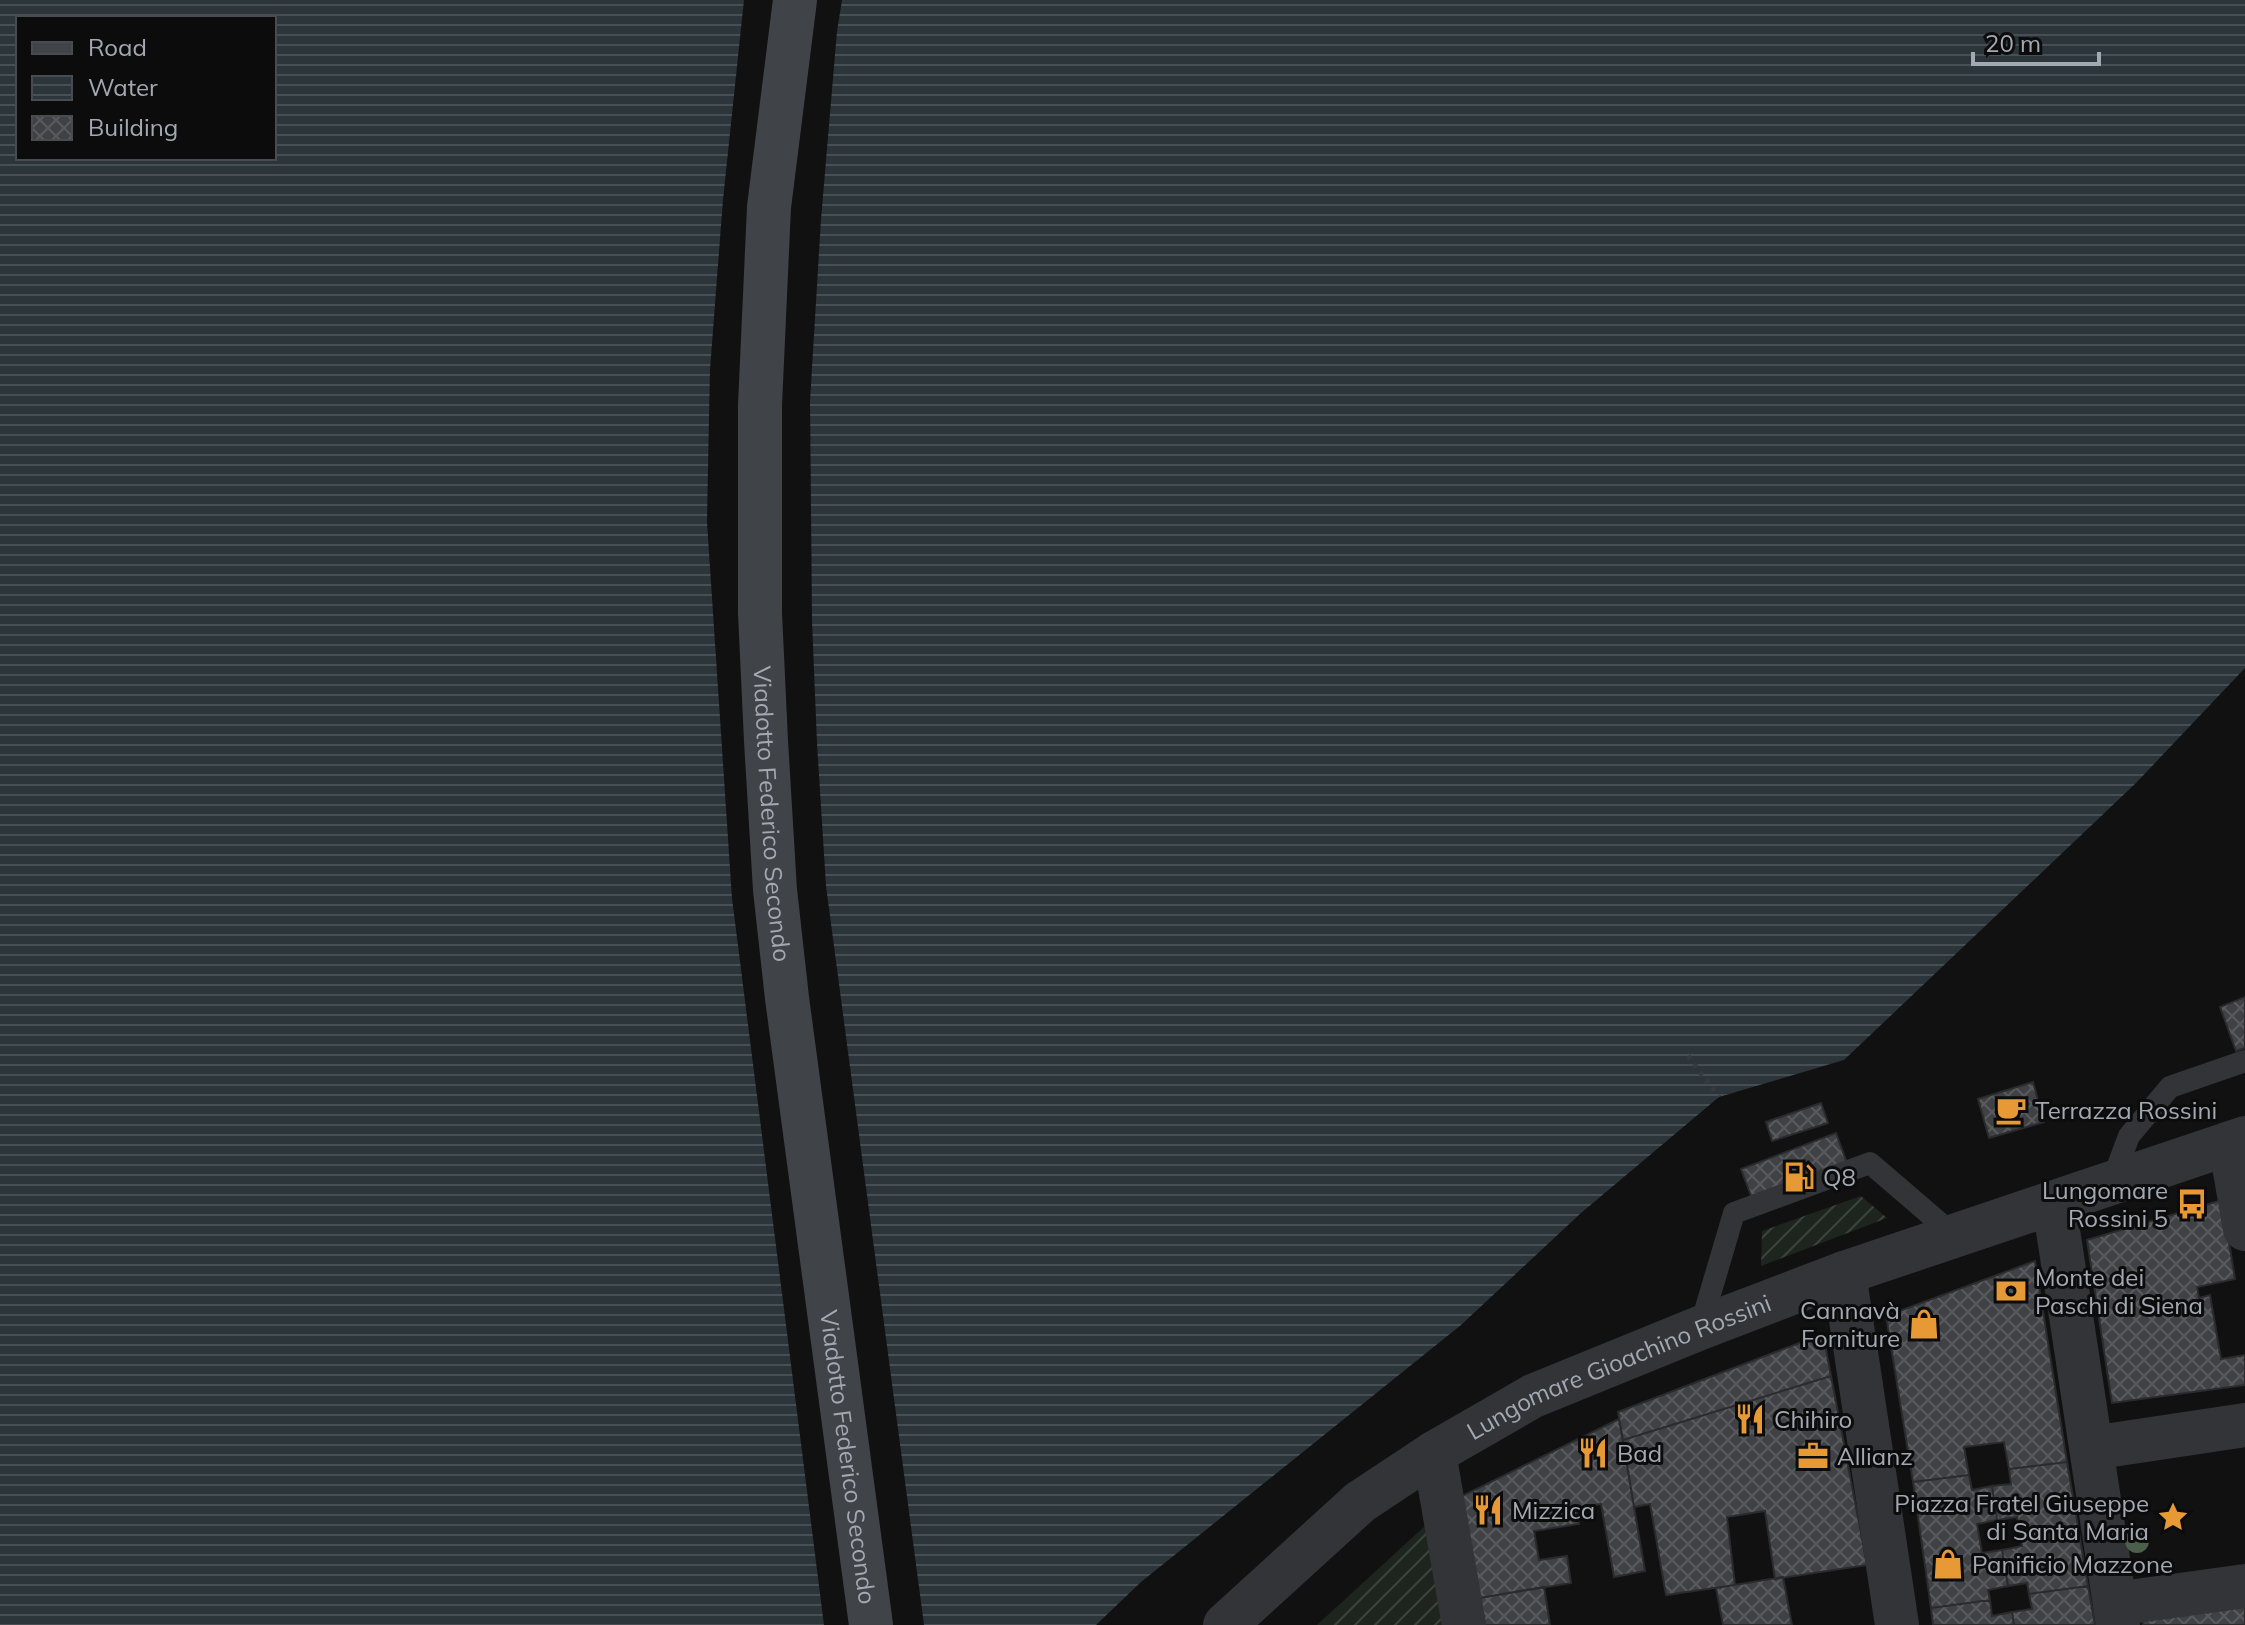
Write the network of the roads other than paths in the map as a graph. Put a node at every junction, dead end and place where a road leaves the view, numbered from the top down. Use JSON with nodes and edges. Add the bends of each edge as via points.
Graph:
{"nodes":[{"id":1,"x":795,"y":0,"type":"edge"},
{"id":2,"x":2245,"y":1061,"type":"edge"},
{"id":3,"x":2238,"y":1140,"type":"edge"},
{"id":4,"x":2111,"y":1184,"type":"junction"},
{"id":5,"x":2054,"y":1204,"type":"junction"},
{"id":6,"x":2245,"y":1229,"type":"edge"},
{"id":7,"x":1955,"y":1236,"type":"junction"},
{"id":8,"x":1844,"y":1273,"type":"junction"},
{"id":9,"x":1700,"y":1328,"type":"junction"},
{"id":10,"x":2245,"y":1425,"type":"edge"},
{"id":11,"x":2092,"y":1448,"type":"junction"},
{"id":12,"x":1434,"y":1453,"type":"junction"},
{"id":13,"x":2245,"y":1586,"type":"edge"},
{"id":14,"x":2116,"y":1614,"type":"edge"},
{"id":15,"x":871,"y":1625,"type":"edge"},
{"id":16,"x":1225,"y":1625,"type":"edge"},
{"id":17,"x":1464,"y":1625,"type":"edge"},
{"id":18,"x":1897,"y":1625,"type":"edge"}],
"edges":[{"from":1,"to":15,"type":"main road","name":"Viadotto Federico Secondo","via":[[769,207],[760,405],[760,613],[775,890]]},
{"from":2,"to":4,"type":"lane","via":[[2170,1087],[2129,1136]]},
{"from":3,"to":4,"type":"street","name":"Lungomare Gioachino Rossini"},
{"from":3,"to":6,"type":"street"},
{"from":4,"to":5,"type":"street","name":"Lungomare Gioachino Rossini"},
{"from":5,"to":7,"type":"street","name":"Lungomare Gioachino Rossini"},
{"from":5,"to":11,"type":"street"},
{"from":7,"to":8,"type":"street","name":"Lungomare Gioachino Rossini"},
{"from":7,"to":9,"type":"lane","via":[[1870,1163],[1734,1213]]},
{"from":8,"to":9,"type":"street","name":"Lungomare Gioachino Rossini"},
{"from":8,"to":18,"type":"street"},
{"from":9,"to":12,"type":"street","name":"Lungomare Gioachino Rossini","via":[[1533,1396]]},
{"from":10,"to":11,"type":"street"},
{"from":11,"to":14,"type":"street"},
{"from":12,"to":16,"type":"street","name":"Lungomare Gioachino Rossini","via":[[1360,1502]]},
{"from":12,"to":17,"type":"street"},
{"from":13,"to":14,"type":"street"}]}
